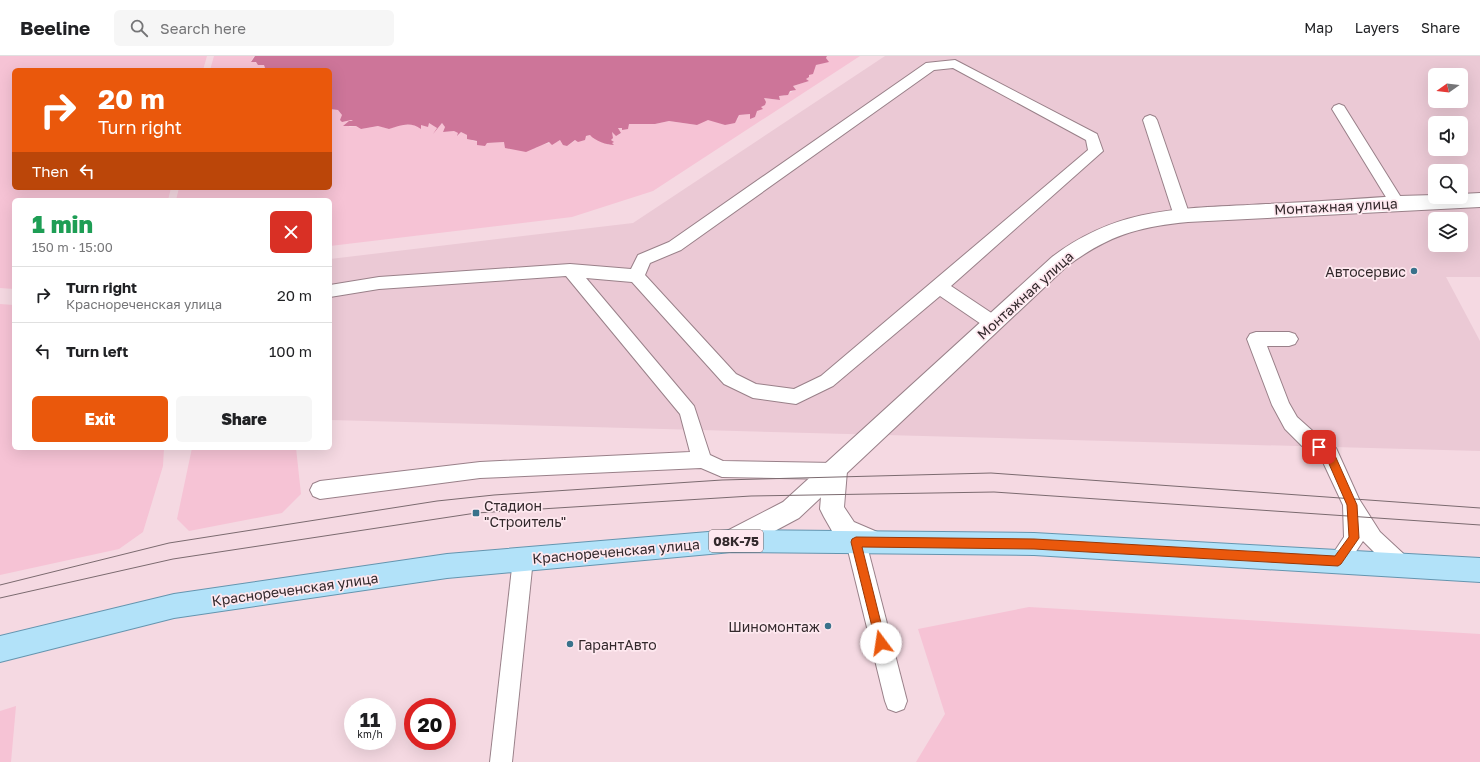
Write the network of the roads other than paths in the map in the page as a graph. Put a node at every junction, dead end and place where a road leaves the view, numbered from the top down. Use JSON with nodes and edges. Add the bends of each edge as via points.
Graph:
{"nodes":[{"id":1,"x":1339,"y":110,"type":"dead end"},
{"id":2,"x":1150,"y":120,"type":"dead end"},
{"id":3,"x":1480,"y":200,"type":"edge"},
{"id":4,"x":1397,"y":203,"type":"junction"},
{"id":5,"x":1182,"y":216,"type":"junction"},
{"id":6,"x":570,"y":270,"type":"junction"},
{"id":7,"x":636,"y":276,"type":"junction"},
{"id":8,"x":939,"y":287,"type":"junction"},
{"id":9,"x":332,"y":291,"type":"edge"},
{"id":10,"x":993,"y":323,"type":"junction"},
{"id":11,"x":1289,"y":339,"type":"dead end"},
{"id":12,"x":702,"y":460,"type":"junction"},
{"id":13,"x":835,"y":471,"type":"junction"},
{"id":14,"x":320,"y":490,"type":"dead end"},
{"id":15,"x":1352,"y":505,"type":"junction"},
{"id":16,"x":732,"y":541,"type":"junction"},
{"id":17,"x":864,"y":542,"type":"junction"},
{"id":18,"x":523,"y":559,"type":"junction"},
{"id":19,"x":1338,"y":561,"type":"junction"},
{"id":20,"x":1401,"y":565,"type":"junction"},
{"id":21,"x":1480,"y":570,"type":"edge"},
{"id":22,"x":0,"y":649,"type":"edge"},
{"id":23,"x":896,"y":701,"type":"dead end"},
{"id":24,"x":502,"y":762,"type":"edge"}],
"edges":[{"from":1,"to":4,"type":"lane"},
{"from":2,"to":5,"type":"lane"},
{"from":3,"to":4,"type":"street","name":"Монтажная улица"},
{"from":4,"to":5,"type":"street","name":"Монтажная улица"},
{"from":5,"to":10,"type":"street","name":"Монтажная улица","via":[[1134,223],[1112,230],[1077,248]]},
{"from":6,"to":7,"type":"lane"},
{"from":6,"to":9,"type":"lane","via":[[380,283]]},
{"from":6,"to":12,"type":"lane","via":[[688,411]]},
{"from":7,"to":8,"type":"lane","via":[[730,379],[753,391],[796,397],[827,381]]},
{"from":7,"to":8,"type":"lane","via":[[644,259],[675,246],[931,66],[955,64],[1092,137],[1096,151]]},
{"from":8,"to":10,"type":"lane"},
{"from":10,"to":13,"type":"street","name":"Монтажная улица"},
{"from":11,"to":15,"type":"lane","via":[[1256,339],[1281,405],[1291,422],[1309,440],[1329,454]]},
{"from":12,"to":13,"type":"lane","via":[[722,469]]},
{"from":12,"to":14,"type":"lane","via":[[480,470]]},
{"from":13,"to":16,"type":"street","name":"Монтажная улица","via":[[791,510]]},
{"from":13,"to":17,"type":"street","via":[[832,509],[845,530]]},
{"from":15,"to":19,"type":"lane","via":[[1354,538]]},
{"from":15,"to":20,"type":"lane","via":[[1373,539]]},
{"from":16,"to":17,"type":"main road","name":"Краснореченская улица","number":"08К-75"},
{"from":16,"to":18,"type":"main road","name":"Краснореченская улица","number":"08К-75"},
{"from":17,"to":19,"type":"main road","name":"Краснореченская улица","number":"08К-75","via":[[1034,544]]},
{"from":17,"to":23,"type":"lane"},
{"from":18,"to":22,"type":"main road","name":"Краснореченская улица","number":"08К-75","via":[[447,566],[174,606]]},
{"from":18,"to":24,"type":"lane"},
{"from":19,"to":20,"type":"main road","name":"Краснореченская улица","number":"08К-75"},
{"from":20,"to":21,"type":"main road","name":"Краснореченская улица","number":"08К-75"}]}
